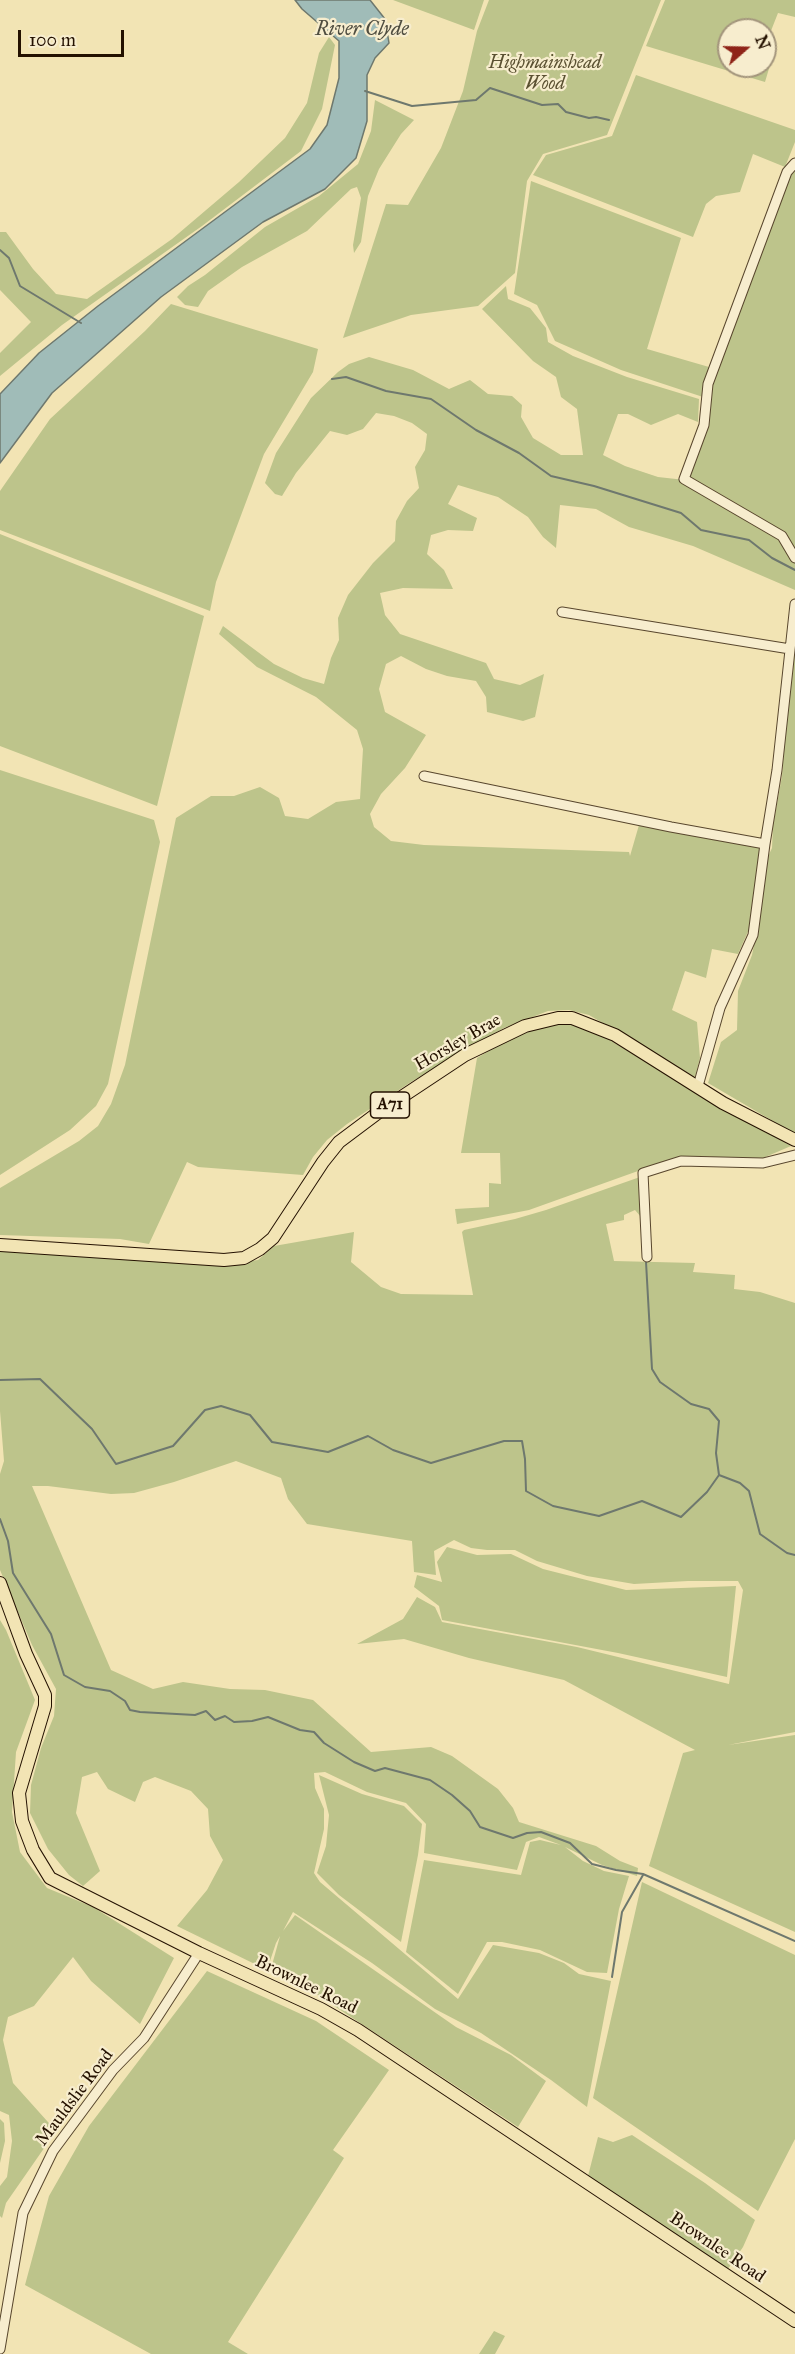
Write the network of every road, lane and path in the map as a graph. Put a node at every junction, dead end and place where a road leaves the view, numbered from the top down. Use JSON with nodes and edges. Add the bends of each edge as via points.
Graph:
{"nodes":[{"id":1,"x":795,"y":164,"type":"edge"},
{"id":2,"x":795,"y":558,"type":"edge"},
{"id":3,"x":795,"y":604,"type":"edge"},
{"id":4,"x":562,"y":612,"type":"dead end"},
{"id":5,"x":790,"y":649,"type":"junction"},
{"id":6,"x":424,"y":776,"type":"dead end"},
{"id":7,"x":765,"y":844,"type":"junction"},
{"id":8,"x":698,"y":1086,"type":"junction"},
{"id":9,"x":795,"y":1140,"type":"edge"},
{"id":10,"x":795,"y":1155,"type":"edge"},
{"id":11,"x":0,"y":1245,"type":"edge"},
{"id":12,"x":647,"y":1257,"type":"dead end"},
{"id":13,"x":0,"y":1583,"type":"edge"},
{"id":14,"x":199,"y":1953,"type":"junction"},
{"id":15,"x":795,"y":2321,"type":"edge"},
{"id":16,"x":0,"y":2349,"type":"edge"}],
"edges":[{"from":1,"to":2,"type":"street","via":[[787,172],[708,384],[704,425],[684,479],[782,536]]},
{"from":3,"to":5,"type":"street"},
{"from":4,"to":5,"type":"street"},
{"from":5,"to":7,"type":"street"},
{"from":6,"to":7,"type":"street"},
{"from":7,"to":8,"type":"street","via":[[753,935],[720,1008]]},
{"from":8,"to":9,"type":"main road","name":"Horsley Brae","number":"A71"},
{"from":8,"to":11,"type":"main road","name":"Horsley Brae","number":"A71","via":[[594,1025],[572,1018],[542,1020],[465,1055],[339,1142],[273,1238],[244,1258],[224,1260]]},
{"from":10,"to":12,"type":"street","via":[[763,1163],[681,1161],[643,1173]]},
{"from":13,"to":14,"type":"main road","name":"Brownlee Road","via":[[45,1695],[20,1793],[22,1821],[33,1851],[50,1878]]},
{"from":14,"to":15,"type":"main road","name":"Brownlee Road","via":[[358,2030]]},
{"from":14,"to":16,"type":"street","name":"Mauldslie Road","via":[[144,2038],[113,2070],[53,2151],[23,2213]]}]}
